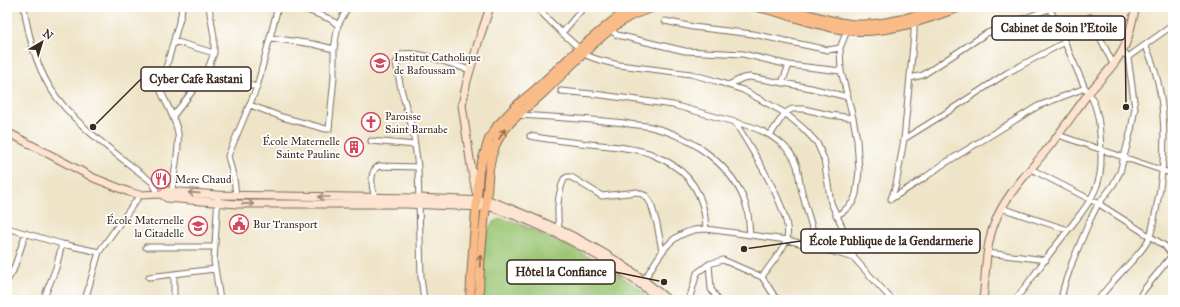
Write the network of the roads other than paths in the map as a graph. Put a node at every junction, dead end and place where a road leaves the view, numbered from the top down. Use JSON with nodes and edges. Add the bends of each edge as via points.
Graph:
{"nodes":[{"id":1,"x":24,"y":7,"type":"edge"},
{"id":2,"x":182,"y":7,"type":"edge"},
{"id":3,"x":209,"y":7,"type":"edge"},
{"id":4,"x":278,"y":7,"type":"edge"},
{"id":5,"x":299,"y":7,"type":"edge"},
{"id":6,"x":348,"y":7,"type":"edge"},
{"id":7,"x":490,"y":7,"type":"edge"},
{"id":8,"x":536,"y":7,"type":"edge"},
{"id":9,"x":546,"y":7,"type":"edge"},
{"id":10,"x":584,"y":7,"type":"edge"},
{"id":11,"x":655,"y":7,"type":"edge"},
{"id":12,"x":757,"y":7,"type":"edge"},
{"id":13,"x":940,"y":7,"type":"edge"},
{"id":14,"x":960,"y":7,"type":"edge"},
{"id":15,"x":1170,"y":7,"type":"edge"},
{"id":16,"x":631,"y":8,"type":"edge"},
{"id":17,"x":1052,"y":8,"type":"edge"},
{"id":18,"x":1135,"y":8,"type":"edge"},
{"id":19,"x":780,"y":9,"type":"edge"},
{"id":20,"x":542,"y":12,"type":"junction"},
{"id":21,"x":1173,"y":13,"type":"edge"},
{"id":22,"x":1090,"y":17,"type":"dead end"},
{"id":23,"x":914,"y":19,"type":"junction"},
{"id":24,"x":665,"y":20,"type":"dead end"},
{"id":25,"x":338,"y":25,"type":"junction"},
{"id":26,"x":1173,"y":26,"type":"edge"},
{"id":27,"x":848,"y":27,"type":"junction"},
{"id":28,"x":611,"y":30,"type":"junction"},
{"id":29,"x":562,"y":33,"type":"junction"},
{"id":30,"x":271,"y":38,"type":"junction"},
{"id":31,"x":174,"y":41,"type":"junction"},
{"id":32,"x":1065,"y":42,"type":"junction"},
{"id":33,"x":1145,"y":45,"type":"junction"},
{"id":34,"x":840,"y":48,"type":"junction"},
{"id":35,"x":334,"y":49,"type":"junction"},
{"id":36,"x":582,"y":51,"type":"junction"},
{"id":37,"x":214,"y":53,"type":"junction"},
{"id":38,"x":1125,"y":54,"type":"junction"},
{"id":39,"x":1113,"y":64,"type":"junction"},
{"id":40,"x":789,"y":65,"type":"junction"},
{"id":41,"x":470,"y":70,"type":"junction"},
{"id":42,"x":841,"y":71,"type":"junction"},
{"id":43,"x":206,"y":74,"type":"junction"},
{"id":44,"x":910,"y":78,"type":"junction"},
{"id":45,"x":782,"y":83,"type":"junction"},
{"id":46,"x":728,"y":85,"type":"junction"},
{"id":47,"x":257,"y":87,"type":"junction"},
{"id":48,"x":561,"y":91,"type":"dead end"},
{"id":49,"x":1087,"y":91,"type":"junction"},
{"id":50,"x":848,"y":97,"type":"junction"},
{"id":51,"x":250,"y":105,"type":"junction"},
{"id":52,"x":785,"y":113,"type":"junction"},
{"id":53,"x":517,"y":114,"type":"junction"},
{"id":54,"x":173,"y":116,"type":"junction"},
{"id":55,"x":853,"y":118,"type":"junction"},
{"id":56,"x":735,"y":122,"type":"junction"},
{"id":57,"x":7,"y":132,"type":"edge"},
{"id":58,"x":770,"y":135,"type":"junction"},
{"id":59,"x":1058,"y":135,"type":"junction"},
{"id":60,"x":530,"y":136,"type":"dead end"},
{"id":61,"x":904,"y":139,"type":"junction"},
{"id":62,"x":371,"y":141,"type":"dead end"},
{"id":63,"x":415,"y":144,"type":"junction"},
{"id":64,"x":1101,"y":150,"type":"junction"},
{"id":65,"x":1124,"y":157,"type":"junction"},
{"id":66,"x":418,"y":167,"type":"junction"},
{"id":67,"x":1031,"y":169,"type":"junction"},
{"id":68,"x":1162,"y":170,"type":"junction"},
{"id":69,"x":1173,"y":174,"type":"edge"},
{"id":70,"x":172,"y":192,"type":"junction"},
{"id":71,"x":158,"y":194,"type":"junction"},
{"id":72,"x":140,"y":195,"type":"junction"},
{"id":73,"x":236,"y":195,"type":"junction"},
{"id":74,"x":218,"y":198,"type":"junction"},
{"id":75,"x":375,"y":198,"type":"junction"},
{"id":76,"x":1090,"y":199,"type":"junction"},
{"id":77,"x":419,"y":201,"type":"junction"},
{"id":78,"x":486,"y":202,"type":"junction"},
{"id":79,"x":477,"y":203,"type":"junction"},
{"id":80,"x":1099,"y":204,"type":"junction"},
{"id":81,"x":1001,"y":208,"type":"junction"},
{"id":82,"x":836,"y":216,"type":"junction"},
{"id":83,"x":7,"y":228,"type":"edge"},
{"id":84,"x":559,"y":229,"type":"junction"},
{"id":85,"x":706,"y":229,"type":"junction"},
{"id":86,"x":1068,"y":230,"type":"junction"},
{"id":87,"x":26,"y":233,"type":"junction"},
{"id":88,"x":750,"y":235,"type":"junction"},
{"id":89,"x":1150,"y":237,"type":"junction"},
{"id":90,"x":787,"y":240,"type":"junction"},
{"id":91,"x":62,"y":244,"type":"junction"},
{"id":92,"x":146,"y":247,"type":"dead end"},
{"id":93,"x":214,"y":247,"type":"junction"},
{"id":94,"x":816,"y":247,"type":"junction"},
{"id":95,"x":662,"y":251,"type":"junction"},
{"id":96,"x":100,"y":252,"type":"junction"},
{"id":97,"x":987,"y":253,"type":"junction"},
{"id":98,"x":1173,"y":255,"type":"edge"},
{"id":99,"x":854,"y":258,"type":"junction"},
{"id":100,"x":1046,"y":260,"type":"junction"},
{"id":101,"x":709,"y":264,"type":"junction"},
{"id":102,"x":215,"y":269,"type":"junction"},
{"id":103,"x":174,"y":274,"type":"junction"},
{"id":104,"x":149,"y":277,"type":"dead end"},
{"id":105,"x":762,"y":277,"type":"junction"},
{"id":106,"x":7,"y":281,"type":"edge"},
{"id":107,"x":643,"y":282,"type":"junction"},
{"id":108,"x":43,"y":300,"type":"edge"},
{"id":109,"x":85,"y":300,"type":"edge"},
{"id":110,"x":174,"y":300,"type":"edge"},
{"id":111,"x":220,"y":300,"type":"edge"},
{"id":112,"x":424,"y":300,"type":"edge"},
{"id":113,"x":470,"y":300,"type":"edge"},
{"id":114,"x":479,"y":300,"type":"edge"},
{"id":115,"x":661,"y":300,"type":"edge"},
{"id":116,"x":668,"y":300,"type":"edge"},
{"id":117,"x":689,"y":300,"type":"edge"},
{"id":118,"x":718,"y":300,"type":"edge"},
{"id":119,"x":780,"y":300,"type":"edge"},
{"id":120,"x":892,"y":300,"type":"edge"},
{"id":121,"x":983,"y":300,"type":"edge"},
{"id":122,"x":1015,"y":300,"type":"edge"},
{"id":123,"x":1061,"y":300,"type":"edge"},
{"id":124,"x":1098,"y":300,"type":"edge"},
{"id":125,"x":1138,"y":300,"type":"edge"}],
"edges":[{"from":1,"to":71,"type":"street","via":[[27,28],[37,60],[49,86],[67,110],[152,182]]},
{"from":2,"to":31,"type":"street"},
{"from":3,"to":37,"type":"street"},
{"from":4,"to":30,"type":"street"},
{"from":5,"to":25,"type":"street","via":[[330,19]]},
{"from":6,"to":25,"type":"street"},
{"from":7,"to":41,"type":"street"},
{"from":8,"to":20,"type":"street"},
{"from":9,"to":20,"type":"street"},
{"from":10,"to":29,"type":"street"},
{"from":11,"to":28,"type":"main road","via":[[628,18]]},
{"from":12,"to":19,"type":"main road"},
{"from":13,"to":23,"type":"main road"},
{"from":14,"to":23,"type":"main road"},
{"from":15,"to":21,"type":"street"},
{"from":16,"to":36,"type":"main road","via":[[613,21]]},
{"from":17,"to":32,"type":"street"},
{"from":17,"to":44,"type":"street","via":[[987,33],[923,75]]},
{"from":18,"to":38,"type":"street"},
{"from":19,"to":27,"type":"main road"},
{"from":20,"to":29,"type":"street"},
{"from":22,"to":39,"type":"street"},
{"from":23,"to":27,"type":"main road","via":[[892,28],[869,31]]},
{"from":23,"to":44,"type":"street"},
{"from":24,"to":34,"type":"street","via":[[694,27],[753,34],[828,50]]},
{"from":25,"to":35,"type":"street"},
{"from":26,"to":33,"type":"street"},
{"from":27,"to":34,"type":"street"},
{"from":28,"to":36,"type":"main road"},
{"from":28,"to":40,"type":"street","via":[[617,35],[685,51],[743,54]]},
{"from":29,"to":36,"type":"street"},
{"from":30,"to":35,"type":"street"},
{"from":30,"to":47,"type":"street"},
{"from":31,"to":37,"type":"street"},
{"from":31,"to":54,"type":"street","via":[[160,89]]},
{"from":32,"to":49,"type":"street"},
{"from":32,"to":61,"type":"street","via":[[1007,73]]},
{"from":33,"to":38,"type":"street"},
{"from":33,"to":68,"type":"street","via":[[1153,60],[1162,104]]},
{"from":34,"to":42,"type":"street"},
{"from":35,"to":51,"type":"street","via":[[334,77],[328,130]]},
{"from":36,"to":46,"type":"street","via":[[588,56],[619,65],[691,74]]},
{"from":36,"to":53,"type":"main road","via":[[543,93]]},
{"from":36,"to":79,"type":"main road","via":[[506,115],[497,126],[489,139],[479,171]]},
{"from":37,"to":43,"type":"street"},
{"from":38,"to":39,"type":"street"},
{"from":38,"to":65,"type":"street","via":[[1135,108]]},
{"from":39,"to":49,"type":"street","via":[[1101,80]]},
{"from":40,"to":42,"type":"street"},
{"from":40,"to":45,"type":"street"},
{"from":41,"to":63,"type":"street","via":[[409,53],[398,58],[396,63]]},
{"from":41,"to":79,"type":"street","via":[[462,105]]},
{"from":42,"to":50,"type":"street"},
{"from":43,"to":47,"type":"street"},
{"from":43,"to":54,"type":"street"},
{"from":44,"to":61,"type":"street"},
{"from":45,"to":46,"type":"street","via":[[747,77]]},
{"from":45,"to":50,"type":"street"},
{"from":46,"to":52,"type":"street","via":[[743,90]]},
{"from":47,"to":51,"type":"street"},
{"from":48,"to":56,"type":"street","via":[[673,105]]},
{"from":49,"to":59,"type":"street"},
{"from":49,"to":61,"type":"street","via":[[1038,106],[891,199]]},
{"from":49,"to":64,"type":"street","via":[[1099,119]]},
{"from":50,"to":55,"type":"street"},
{"from":51,"to":73,"type":"street","via":[[228,156]]},
{"from":52,"to":55,"type":"street","via":[[798,109]]},
{"from":52,"to":58,"type":"street"},
{"from":52,"to":82,"type":"street","via":[[804,128],[817,143],[824,159],[831,203]]},
{"from":78,"to":53,"type":"main road","one_way":true,"via":[[488,175],[495,146]]},
{"from":53,"to":88,"type":"street","via":[[651,127],[694,144],[727,172],[743,197],[749,216]]},
{"from":54,"to":70,"type":"street","via":[[178,133]]},
{"from":55,"to":82,"type":"street","via":[[859,161],[856,194],[850,206]]},
{"from":56,"to":58,"type":"street","via":[[760,129]]},
{"from":56,"to":90,"type":"street","via":[[779,198],[787,224]]},
{"from":57,"to":72,"type":"street","via":[[94,178]]},
{"from":58,"to":94,"type":"street","via":[[786,150],[797,166],[799,184]]},
{"from":59,"to":64,"type":"street"},
{"from":59,"to":67,"type":"street"},
{"from":60,"to":85,"type":"street","via":[[627,148],[647,152],[671,163],[686,175],[698,192],[703,204]]},
{"from":62,"to":63,"type":"street"},
{"from":63,"to":66,"type":"street"},
{"from":64,"to":65,"type":"street"},
{"from":64,"to":76,"type":"street","via":[[1100,173]]},
{"from":65,"to":68,"type":"street"},
{"from":65,"to":80,"type":"street","via":[[1120,172]]},
{"from":66,"to":75,"type":"street","via":[[375,168],[372,180]]},
{"from":66,"to":77,"type":"street"},
{"from":67,"to":76,"type":"street"},
{"from":67,"to":81,"type":"street"},
{"from":68,"to":69,"type":"street"},
{"from":68,"to":89,"type":"street"},
{"from":70,"to":71,"type":"street"},
{"from":74,"to":70,"type":"street","one_way":true},
{"from":71,"to":72,"type":"street"},
{"from":71,"to":74,"type":"street","via":[[167,198]]},
{"from":72,"to":96,"type":"street"},
{"from":73,"to":74,"type":"street"},
{"from":75,"to":73,"type":"street","one_way":true},
{"from":74,"to":77,"type":"street","one_way":true,"via":[[263,204]]},
{"from":74,"to":93,"type":"street"},
{"from":75,"to":77,"type":"street"},
{"from":76,"to":80,"type":"street"},
{"from":76,"to":86,"type":"street"},
{"from":77,"to":79,"type":"street"},
{"from":77,"to":112,"type":"street"},
{"from":78,"to":79,"type":"street","via":[[482,207]]},
{"from":78,"to":84,"type":"street"},
{"from":78,"to":107,"type":"street","via":[[569,240]]},
{"from":114,"to":78,"type":"main road","one_way":true},
{"from":79,"to":113,"type":"main road"},
{"from":80,"to":89,"type":"street"},
{"from":80,"to":123,"type":"street","via":[[1073,260]]},
{"from":81,"to":86,"type":"street"},
{"from":81,"to":97,"type":"street","via":[[990,235]]},
{"from":82,"to":99,"type":"street"},
{"from":83,"to":87,"type":"street"},
{"from":84,"to":95,"type":"street","via":[[559,193],[564,179],[571,177],[602,196],[637,192],[646,196],[657,224]]},
{"from":84,"to":107,"type":"street","via":[[604,253]]},
{"from":85,"to":88,"type":"street"},
{"from":85,"to":95,"type":"street","via":[[686,231]]},
{"from":86,"to":100,"type":"street"},
{"from":87,"to":91,"type":"street"},
{"from":87,"to":106,"type":"street"},
{"from":88,"to":90,"type":"street"},
{"from":89,"to":98,"type":"street","via":[[1165,246]]},
{"from":89,"to":124,"type":"street"},
{"from":90,"to":94,"type":"street"},
{"from":90,"to":105,"type":"street"},
{"from":91,"to":96,"type":"street"},
{"from":91,"to":108,"type":"street","via":[[56,268]]},
{"from":92,"to":93,"type":"street"},
{"from":93,"to":102,"type":"street"},
{"from":94,"to":99,"type":"street"},
{"from":95,"to":107,"type":"street"},
{"from":96,"to":109,"type":"street"},
{"from":97,"to":100,"type":"street"},
{"from":97,"to":121,"type":"street"},
{"from":98,"to":125,"type":"street"},
{"from":99,"to":120,"type":"street"},
{"from":100,"to":122,"type":"street"},
{"from":101,"to":105,"type":"street","via":[[723,260]]},
{"from":101,"to":117,"type":"street","via":[[697,273]]},
{"from":101,"to":118,"type":"street","via":[[711,289]]},
{"from":102,"to":103,"type":"street"},
{"from":102,"to":111,"type":"street"},
{"from":103,"to":104,"type":"street"},
{"from":103,"to":110,"type":"street"},
{"from":105,"to":119,"type":"street","via":[[775,297]]},
{"from":107,"to":115,"type":"street"},
{"from":107,"to":116,"type":"street"}]}
